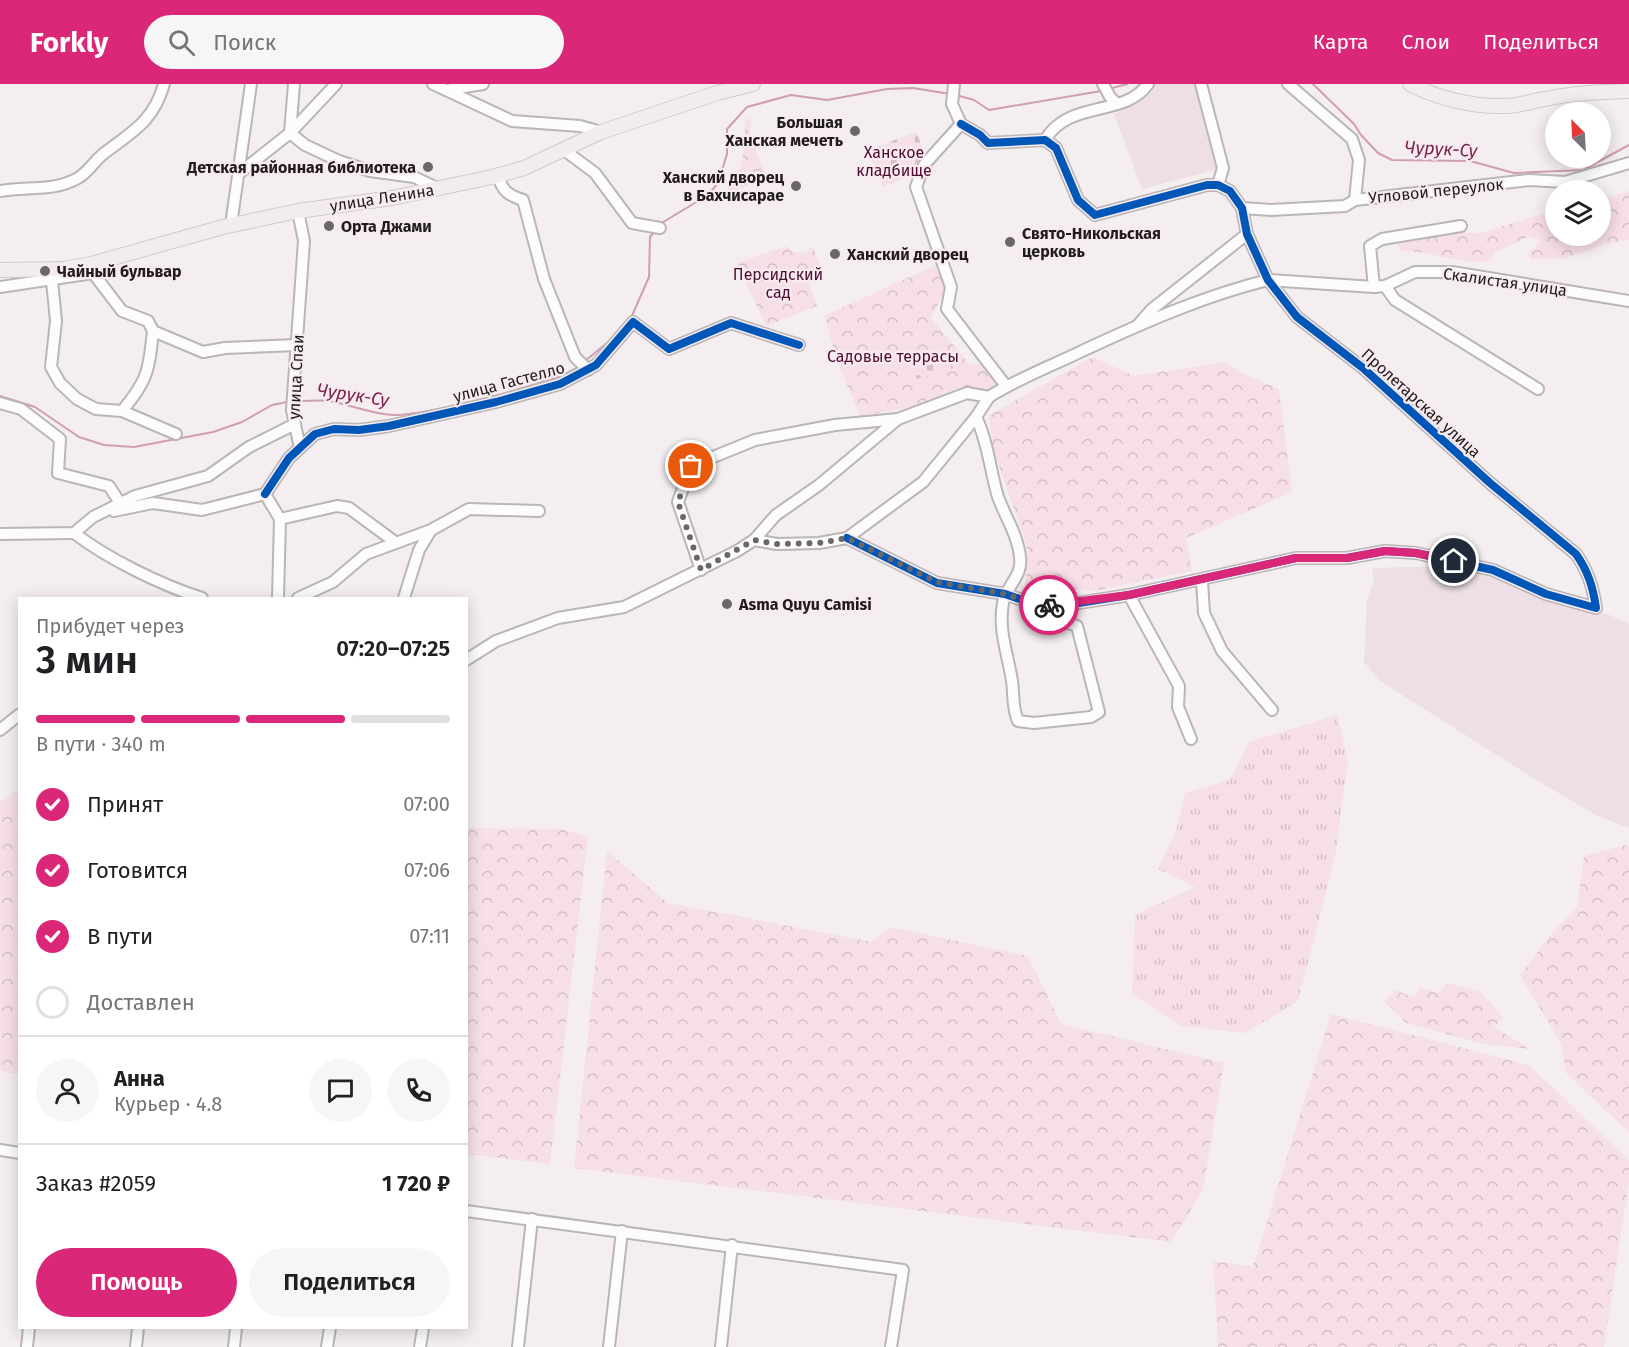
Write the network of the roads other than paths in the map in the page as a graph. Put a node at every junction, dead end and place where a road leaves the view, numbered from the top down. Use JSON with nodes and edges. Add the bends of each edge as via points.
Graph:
{"nodes":[{"id":1,"x":164,"y":84,"type":"edge"},
{"id":2,"x":251,"y":84,"type":"edge"},
{"id":3,"x":294,"y":84,"type":"edge"},
{"id":4,"x":336,"y":84,"type":"edge"},
{"id":5,"x":433,"y":84,"type":"edge"},
{"id":6,"x":483,"y":84,"type":"edge"},
{"id":7,"x":753,"y":84,"type":"edge"},
{"id":8,"x":954,"y":84,"type":"edge"},
{"id":9,"x":1103,"y":84,"type":"edge"},
{"id":10,"x":1148,"y":84,"type":"edge"},
{"id":11,"x":1202,"y":84,"type":"edge"},
{"id":12,"x":1288,"y":84,"type":"edge"},
{"id":13,"x":1410,"y":84,"type":"edge"},
{"id":14,"x":445,"y":90,"type":"junction"},
{"id":15,"x":1629,"y":91,"type":"edge"},
{"id":16,"x":1113,"y":100,"type":"junction"},
{"id":17,"x":961,"y":124,"type":"junction"},
{"id":18,"x":601,"y":132,"type":"junction"},
{"id":19,"x":290,"y":133,"type":"junction"},
{"id":20,"x":1045,"y":140,"type":"junction"},
{"id":21,"x":564,"y":150,"type":"junction"},
{"id":22,"x":1629,"y":163,"type":"edge"},
{"id":23,"x":238,"y":174,"type":"junction"},
{"id":24,"x":498,"y":175,"type":"junction"},
{"id":25,"x":1218,"y":185,"type":"junction"},
{"id":26,"x":440,"y":189,"type":"junction"},
{"id":27,"x":0,"y":190,"type":"edge"},
{"id":28,"x":1355,"y":200,"type":"junction"},
{"id":29,"x":1242,"y":208,"type":"junction"},
{"id":30,"x":298,"y":210,"type":"junction"},
{"id":31,"x":231,"y":225,"type":"junction"},
{"id":32,"x":1461,"y":226,"type":"dead end"},
{"id":33,"x":657,"y":228,"type":"dead end"},
{"id":34,"x":1247,"y":234,"type":"junction"},
{"id":35,"x":92,"y":269,"type":"junction"},
{"id":36,"x":0,"y":270,"type":"edge"},
{"id":37,"x":1268,"y":280,"type":"junction"},
{"id":38,"x":52,"y":281,"type":"junction"},
{"id":39,"x":0,"y":287,"type":"edge"},
{"id":40,"x":1380,"y":287,"type":"junction"},
{"id":41,"x":1629,"y":301,"type":"edge"},
{"id":42,"x":1137,"y":326,"type":"junction"},
{"id":43,"x":153,"y":331,"type":"junction"},
{"id":44,"x":297,"y":345,"type":"junction"},
{"id":45,"x":799,"y":345,"type":"dead end"},
{"id":46,"x":585,"y":366,"type":"junction"},
{"id":47,"x":1006,"y":386,"type":"junction"},
{"id":48,"x":1538,"y":389,"type":"dead end"},
{"id":49,"x":989,"y":397,"type":"junction"},
{"id":50,"x":0,"y":403,"type":"edge"},
{"id":51,"x":122,"y":411,"type":"junction"},
{"id":52,"x":976,"y":417,"type":"junction"},
{"id":53,"x":898,"y":419,"type":"junction"},
{"id":54,"x":293,"y":425,"type":"junction"},
{"id":55,"x":176,"y":434,"type":"dead end"},
{"id":56,"x":300,"y":448,"type":"junction"},
{"id":57,"x":265,"y":494,"type":"junction"},
{"id":58,"x":120,"y":503,"type":"junction"},
{"id":59,"x":539,"y":511,"type":"dead end"},
{"id":60,"x":93,"y":517,"type":"junction"},
{"id":61,"x":279,"y":519,"type":"junction"},
{"id":62,"x":431,"y":530,"type":"junction"},
{"id":63,"x":74,"y":533,"type":"junction"},
{"id":64,"x":0,"y":534,"type":"edge"},
{"id":65,"x":847,"y":538,"type":"junction"},
{"id":66,"x":754,"y":540,"type":"junction"},
{"id":67,"x":395,"y":542,"type":"junction"},
{"id":68,"x":701,"y":570,"type":"junction"},
{"id":69,"x":1202,"y":581,"type":"junction"},
{"id":70,"x":1005,"y":594,"type":"junction"},
{"id":71,"x":1129,"y":595,"type":"junction"},
{"id":72,"x":199,"y":597,"type":"edge"},
{"id":73,"x":278,"y":597,"type":"edge"},
{"id":74,"x":300,"y":597,"type":"edge"},
{"id":75,"x":404,"y":597,"type":"edge"},
{"id":76,"x":1034,"y":604,"type":"junction"},
{"id":77,"x":468,"y":659,"type":"edge"},
{"id":78,"x":1272,"y":710,"type":"dead end"},
{"id":79,"x":18,"y":716,"type":"edge"},
{"id":80,"x":0,"y":730,"type":"edge"},
{"id":81,"x":1191,"y":739,"type":"dead end"},
{"id":82,"x":0,"y":1150,"type":"edge"},
{"id":83,"x":18,"y":1153,"type":"edge"},
{"id":84,"x":468,"y":1211,"type":"edge"},
{"id":85,"x":532,"y":1219,"type":"junction"},
{"id":86,"x":622,"y":1231,"type":"junction"},
{"id":87,"x":732,"y":1245,"type":"junction"},
{"id":88,"x":29,"y":1329,"type":"edge"},
{"id":89,"x":138,"y":1329,"type":"edge"},
{"id":90,"x":236,"y":1329,"type":"edge"},
{"id":91,"x":330,"y":1329,"type":"edge"},
{"id":92,"x":423,"y":1329,"type":"edge"},
{"id":93,"x":27,"y":1347,"type":"edge"},
{"id":94,"x":136,"y":1347,"type":"edge"},
{"id":95,"x":234,"y":1347,"type":"edge"},
{"id":96,"x":327,"y":1347,"type":"edge"},
{"id":97,"x":420,"y":1347,"type":"edge"},
{"id":98,"x":518,"y":1347,"type":"edge"},
{"id":99,"x":609,"y":1347,"type":"edge"},
{"id":100,"x":721,"y":1347,"type":"edge"},
{"id":101,"x":891,"y":1347,"type":"edge"}],
"edges":[{"from":1,"to":27,"type":"street","via":[[159,102],[140,128],[78,178],[44,188]]},
{"from":2,"to":23,"type":"street"},
{"from":3,"to":19,"type":"street"},
{"from":4,"to":19,"type":"street"},
{"from":5,"to":14,"type":"street"},
{"from":6,"to":14,"type":"street"},
{"from":7,"to":18,"type":"main road","name":"улица Ленина"},
{"from":8,"to":17,"type":"street","via":[[952,104]]},
{"from":9,"to":16,"type":"street"},
{"from":10,"to":16,"type":"street","via":[[1140,95]]},
{"from":11,"to":25,"type":"street","via":[[1223,168]]},
{"from":12,"to":28,"type":"street","via":[[1352,139],[1359,160]]},
{"from":13,"to":15,"type":"main road","via":[[1424,92],[1457,100],[1501,106]]},
{"from":14,"to":18,"type":"street","via":[[512,121],[580,126]]},
{"from":16,"to":20,"type":"street","via":[[1071,116],[1053,127]]},
{"from":17,"to":20,"type":"street","via":[[988,143]]},
{"from":17,"to":47,"type":"street","via":[[924,165],[916,188],[951,287],[947,309]]},
{"from":18,"to":21,"type":"main road","name":"улица Ленина"},
{"from":19,"to":23,"type":"street"},
{"from":19,"to":26,"type":"street","via":[[339,161],[370,171],[414,177]]},
{"from":20,"to":25,"type":"street","via":[[1056,148],[1078,200],[1095,215]]},
{"from":21,"to":24,"type":"main road","name":"улица Ленина"},
{"from":21,"to":33,"type":"street","via":[[595,173],[632,223]]},
{"from":22,"to":28,"type":"street","name":"Угловой переулок","via":[[1564,182],[1529,180]]},
{"from":23,"to":31,"type":"street"},
{"from":24,"to":26,"type":"main road","name":"улица Ленина"},
{"from":24,"to":46,"type":"street","via":[[501,188],[523,200],[544,279],[575,357]]},
{"from":25,"to":29,"type":"street","via":[[1230,191]]},
{"from":26,"to":30,"type":"main road","name":"улица Ленина"},
{"from":28,"to":29,"type":"street","name":"Угловой переулок","via":[[1345,206]]},
{"from":29,"to":34,"type":"street","name":"Пролетарская улица"},
{"from":30,"to":31,"type":"main road","name":"улица Ленина"},
{"from":30,"to":44,"type":"street","name":"улица Спаи","via":[[304,241]]},
{"from":31,"to":35,"type":"main road","name":"улица Ленина"},
{"from":32,"to":40,"type":"street","via":[[1382,239],[1370,246]]},
{"from":34,"to":37,"type":"street","name":"Пролетарская улица"},
{"from":34,"to":42,"type":"street","via":[[1151,310]]},
{"from":35,"to":36,"type":"main road","name":"улица Ленина"},
{"from":35,"to":38,"type":"street"},
{"from":35,"to":43,"type":"street","via":[[122,311],[148,321]]},
{"from":37,"to":40,"type":"street","name":"Скалистая улица"},
{"from":37,"to":42,"type":"street","name":"Скалистая улица","via":[[1209,297]]},
{"from":37,"to":69,"type":"street","name":"Пролетарская улица","via":[[1297,317],[1363,368],[1490,483],[1576,554],[1593,585],[1596,608],[1546,594],[1493,570],[1406,552],[1296,558]]},
{"from":38,"to":39,"type":"street"},
{"from":38,"to":51,"type":"street","via":[[56,321],[51,367],[60,383],[77,399],[96,409]]},
{"from":40,"to":41,"type":"street","name":"Скалистая улица","via":[[1415,272],[1452,272]]},
{"from":40,"to":48,"type":"street"},
{"from":42,"to":47,"type":"street"},
{"from":43,"to":44,"type":"street","via":[[203,352]]},
{"from":43,"to":51,"type":"street","via":[[142,387]]},
{"from":44,"to":54,"type":"street","name":"улица Спаи"},
{"from":45,"to":46,"type":"street","name":"улица Гастелло","via":[[731,323],[669,349],[633,322],[596,365]]},
{"from":46,"to":56,"type":"street","name":"улица Гастелло","via":[[560,384],[388,426],[334,429],[315,434]]},
{"from":47,"to":49,"type":"street"},
{"from":49,"to":52,"type":"street"},
{"from":49,"to":53,"type":"street","via":[[967,393]]},
{"from":50,"to":58,"type":"street","via":[[21,409],[60,440],[58,473],[109,486]]},
{"from":51,"to":55,"type":"street"},
{"from":52,"to":65,"type":"street","via":[[923,482]]},
{"from":52,"to":70,"type":"street","via":[[1021,559],[1016,580]]},
{"from":53,"to":66,"type":"street","via":[[819,485],[776,515]]},
{"from":53,"to":68,"type":"street","via":[[843,424],[755,440],[691,466],[678,502]]},
{"from":54,"to":56,"type":"street","name":"улица Спаи"},
{"from":54,"to":58,"type":"street","via":[[249,447],[208,476]]},
{"from":56,"to":57,"type":"street"},
{"from":57,"to":60,"type":"street","via":[[202,510],[153,503]]},
{"from":57,"to":61,"type":"street"},
{"from":58,"to":60,"type":"street"},
{"from":59,"to":62,"type":"street","via":[[470,509]]},
{"from":60,"to":63,"type":"street"},
{"from":61,"to":67,"type":"street","via":[[337,506],[349,508]]},
{"from":61,"to":73,"type":"street"},
{"from":62,"to":67,"type":"street"},
{"from":62,"to":75,"type":"street"},
{"from":63,"to":64,"type":"street"},
{"from":63,"to":72,"type":"street","via":[[127,564]]},
{"from":65,"to":66,"type":"street","via":[[777,544]]},
{"from":65,"to":70,"type":"street","via":[[937,582]]},
{"from":66,"to":68,"type":"street"},
{"from":67,"to":74,"type":"street","via":[[366,554],[333,582]]},
{"from":68,"to":77,"type":"street","via":[[624,607],[558,618],[496,641]]},
{"from":69,"to":71,"type":"street"},
{"from":69,"to":78,"type":"street","via":[[1204,613],[1222,651]]},
{"from":70,"to":76,"type":"street"},
{"from":70,"to":76,"type":"street","via":[[1002,632],[1018,721],[1091,717],[1099,712],[1077,626],[1040,613]]},
{"from":71,"to":76,"type":"street","via":[[1059,606]]},
{"from":71,"to":81,"type":"street","via":[[1179,686],[1178,707]]},
{"from":79,"to":80,"type":"street"},
{"from":82,"to":83,"type":"street"},
{"from":84,"to":85,"type":"street"},
{"from":85,"to":86,"type":"street"},
{"from":85,"to":98,"type":"street"},
{"from":86,"to":87,"type":"street"},
{"from":86,"to":99,"type":"street"},
{"from":87,"to":100,"type":"street"},
{"from":87,"to":101,"type":"street","via":[[903,1270]]},
{"from":88,"to":93,"type":"street"},
{"from":89,"to":94,"type":"street"},
{"from":90,"to":95,"type":"street"},
{"from":91,"to":96,"type":"street"},
{"from":92,"to":97,"type":"street"}]}
